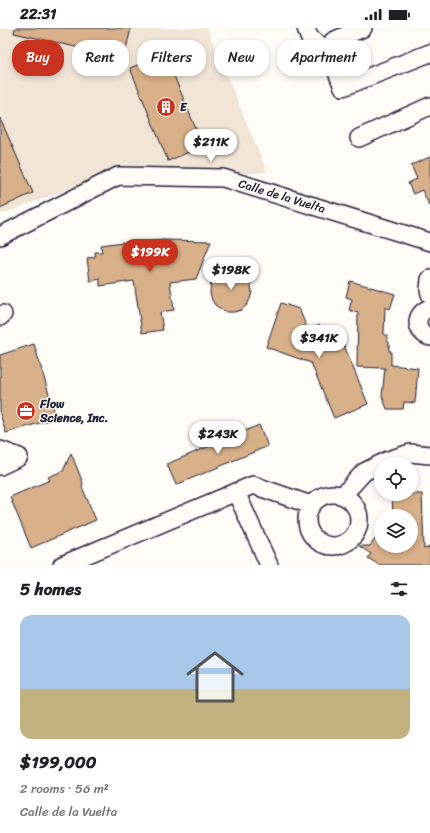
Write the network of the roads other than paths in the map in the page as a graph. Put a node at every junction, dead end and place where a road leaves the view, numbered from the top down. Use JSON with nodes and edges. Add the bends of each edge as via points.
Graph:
{"nodes":[{"id":1,"x":306,"y":28,"type":"edge"},
{"id":2,"x":363,"y":28,"type":"edge"},
{"id":3,"x":313,"y":40,"type":"edge"},
{"id":4,"x":337,"y":40,"type":"edge"},
{"id":5,"x":430,"y":53,"type":"edge"},
{"id":6,"x":339,"y":76,"type":"edge"},
{"id":7,"x":430,"y":106,"type":"edge"},
{"id":8,"x":359,"y":138,"type":"dead end"},
{"id":9,"x":0,"y":236,"type":"edge"},
{"id":10,"x":430,"y":242,"type":"edge"},
{"id":11,"x":430,"y":279,"type":"edge"},
{"id":12,"x":430,"y":294,"type":"edge"},
{"id":13,"x":430,"y":308,"type":"edge"},
{"id":14,"x":430,"y":337,"type":"edge"},
{"id":15,"x":0,"y":450,"type":"edge"},
{"id":16,"x":430,"y":455,"type":"edge"},
{"id":17,"x":0,"y":466,"type":"edge"},
{"id":18,"x":236,"y":492,"type":"junction"},
{"id":19,"x":343,"y":495,"type":"junction"},
{"id":20,"x":311,"y":505,"type":"junction"},
{"id":21,"x":62,"y":565,"type":"edge"},
{"id":22,"x":269,"y":565,"type":"edge"}],
"edges":[{"from":1,"to":3,"type":"street"},
{"from":2,"to":4,"type":"street"},
{"from":5,"to":6,"type":"street","via":[[343,87]]},
{"from":7,"to":8,"type":"street"},
{"from":9,"to":10,"type":"street","name":"Calle de la Vuelta","via":[[118,176],[223,178]]},
{"from":11,"to":12,"type":"street"},
{"from":13,"to":14,"type":"street","via":[[421,313],[418,323],[421,332]]},
{"from":15,"to":17,"type":"street","via":[[19,457]]},
{"from":16,"to":19,"type":"street","via":[[410,453],[388,460],[364,472]]},
{"from":18,"to":20,"type":"street","via":[[253,485]]},
{"from":18,"to":21,"type":"street"},
{"from":18,"to":22,"type":"street"},
{"from":19,"to":20,"type":"street","via":[[322,496]]},
{"from":19,"to":20,"type":"street","via":[[351,500],[359,515],[357,532],[345,544],[328,546],[313,538],[306,522]]}]}
